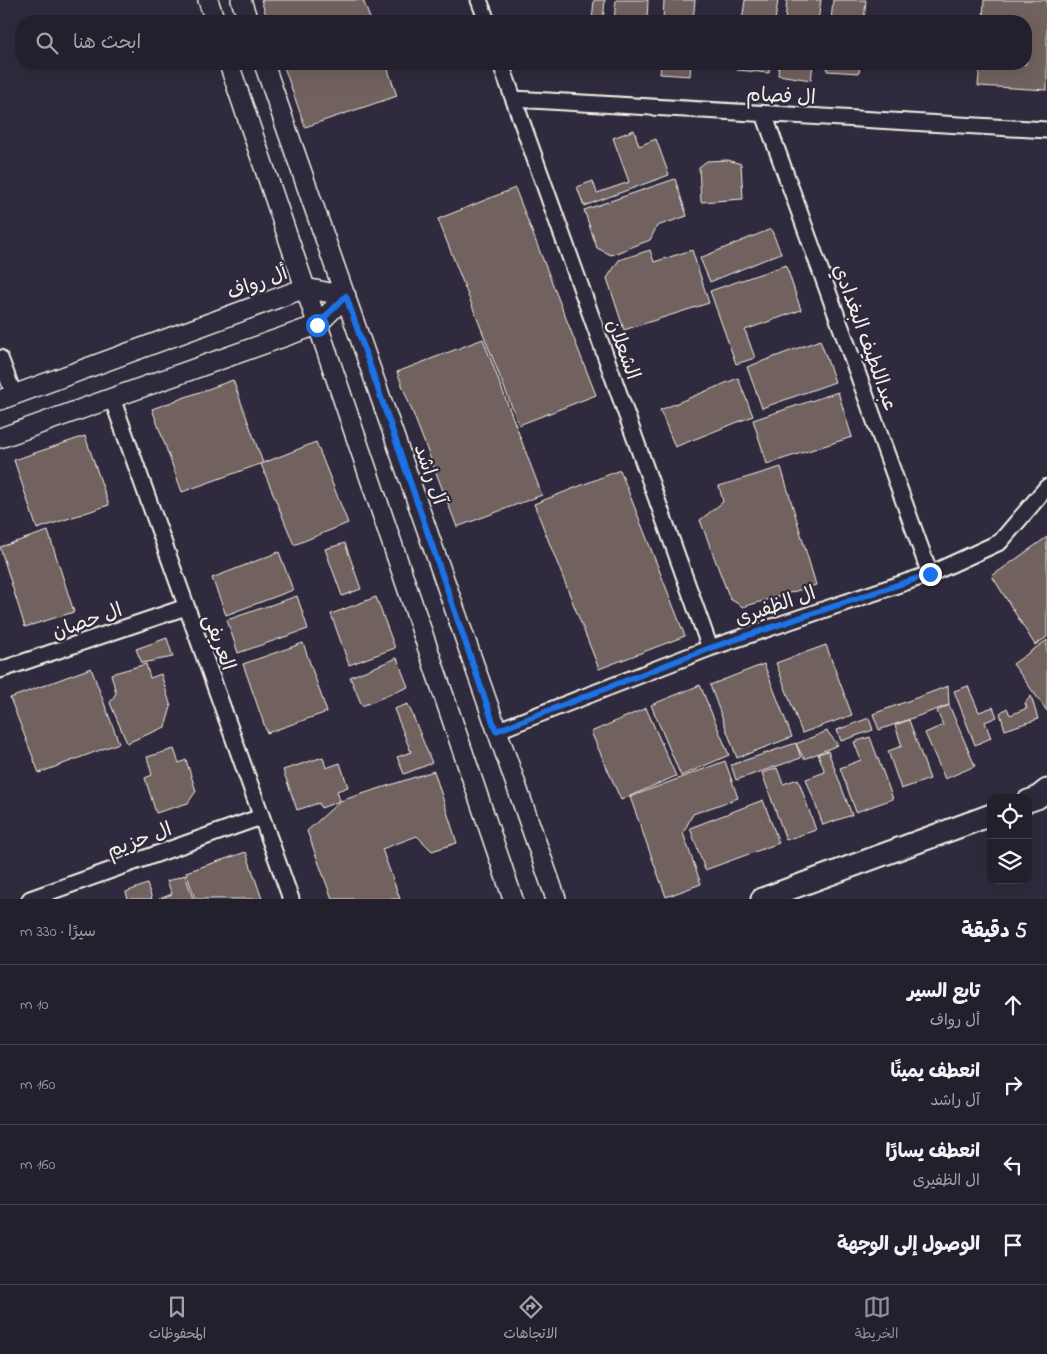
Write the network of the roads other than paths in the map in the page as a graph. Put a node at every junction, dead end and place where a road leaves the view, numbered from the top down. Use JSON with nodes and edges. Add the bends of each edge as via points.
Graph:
{"nodes":[{"id":1,"x":208,"y":0,"type":"edge"},
{"id":2,"x":241,"y":0,"type":"edge"},
{"id":3,"x":479,"y":0,"type":"edge"},
{"id":4,"x":213,"y":15,"type":"edge"},
{"id":5,"x":246,"y":15,"type":"edge"},
{"id":6,"x":484,"y":15,"type":"edge"},
{"id":7,"x":231,"y":70,"type":"edge"},
{"id":8,"x":266,"y":70,"type":"edge"},
{"id":9,"x":503,"y":70,"type":"edge"},
{"id":10,"x":514,"y":99,"type":"junction"},
{"id":11,"x":764,"y":114,"type":"junction"},
{"id":12,"x":1047,"y":130,"type":"edge"},
{"id":13,"x":305,"y":288,"type":"junction"},
{"id":14,"x":346,"y":296,"type":"junction"},
{"id":15,"x":317,"y":325,"type":"junction"},
{"id":16,"x":0,"y":358,"type":"edge"},
{"id":17,"x":7,"y":398,"type":"edge"},
{"id":18,"x":112,"y":398,"type":"junction"},
{"id":19,"x":0,"y":438,"type":"edge"},
{"id":20,"x":1047,"y":487,"type":"edge"},
{"id":21,"x":930,"y":574,"type":"junction"},
{"id":22,"x":186,"y":607,"type":"junction"},
{"id":23,"x":710,"y":648,"type":"junction"},
{"id":24,"x":0,"y":670,"type":"edge"},
{"id":25,"x":496,"y":731,"type":"junction"},
{"id":26,"x":1047,"y":790,"type":"edge"},
{"id":27,"x":1032,"y":800,"type":"edge"},
{"id":28,"x":987,"y":816,"type":"edge"},
{"id":29,"x":261,"y":817,"type":"junction"},
{"id":30,"x":30,"y":899,"type":"edge"},
{"id":31,"x":291,"y":899,"type":"edge"},
{"id":32,"x":513,"y":899,"type":"edge"},
{"id":33,"x":556,"y":899,"type":"edge"},
{"id":34,"x":762,"y":899,"type":"edge"}],
"edges":[{"from":1,"to":4,"type":"street"},
{"from":2,"to":5,"type":"street"},
{"from":3,"to":6,"type":"street"},
{"from":7,"to":13,"type":"street"},
{"from":8,"to":14,"type":"street","name":"آل راشد"},
{"from":9,"to":10,"type":"street","name":"الشعلان"},
{"from":10,"to":11,"type":"street","name":"ال فصام"},
{"from":10,"to":23,"type":"street","name":"الشعلان"},
{"from":11,"to":12,"type":"street","name":"ال فصام"},
{"from":11,"to":21,"type":"street","name":"عبداللطيف البغدادي"},
{"from":13,"to":14,"type":"street","name":"أل رواف"},
{"from":13,"to":15,"type":"street"},
{"from":13,"to":17,"type":"street","name":"أل رواف"},
{"from":14,"to":15,"type":"street"},
{"from":14,"to":25,"type":"street","name":"آل راشد"},
{"from":15,"to":18,"type":"street"},
{"from":15,"to":32,"type":"street"},
{"from":16,"to":17,"type":"street"},
{"from":18,"to":19,"type":"street"},
{"from":18,"to":22,"type":"street","name":"العريفى"},
{"from":20,"to":21,"type":"street","name":"ال الظفيرى","via":[[1000,542]]},
{"from":21,"to":23,"type":"street","name":"ال الظفيرى"},
{"from":22,"to":24,"type":"street","name":"ال حصان"},
{"from":22,"to":29,"type":"street","name":"العريفى"},
{"from":23,"to":25,"type":"street","name":"ال الظفيرى"},
{"from":25,"to":33,"type":"street","name":"آل راشد"},
{"from":26,"to":27,"type":"main road"},
{"from":28,"to":34,"type":"main road"},
{"from":29,"to":30,"type":"street","name":"ال حزيم"},
{"from":29,"to":31,"type":"street","name":"العريفى"}]}
